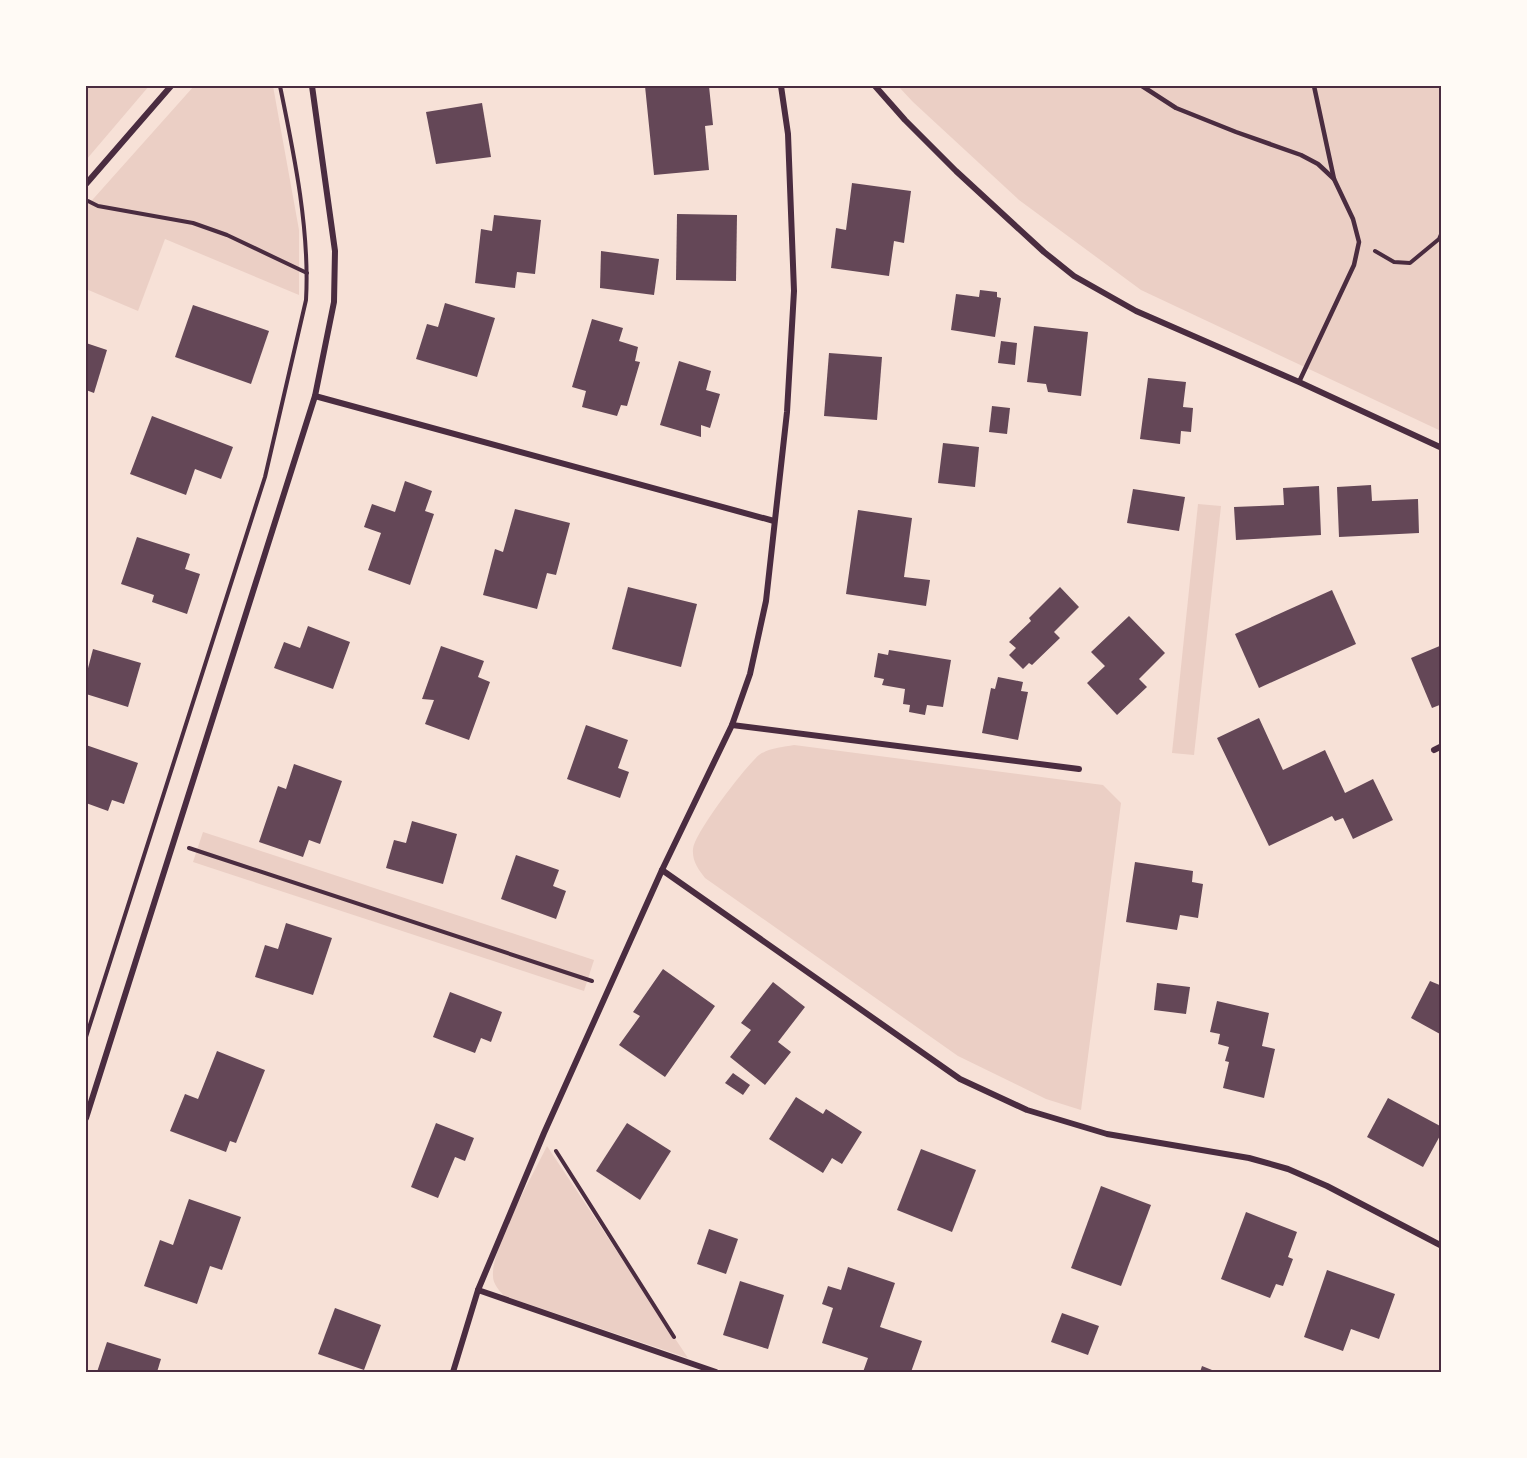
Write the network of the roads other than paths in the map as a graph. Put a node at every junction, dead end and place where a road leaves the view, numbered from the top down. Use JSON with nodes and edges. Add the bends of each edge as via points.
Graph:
{"nodes":[{"id":1,"x":171,"y":86,"type":"edge"},
{"id":2,"x":312,"y":86,"type":"edge"},
{"id":3,"x":781,"y":86,"type":"edge"},
{"id":4,"x":874,"y":86,"type":"edge"},
{"id":5,"x":1142,"y":86,"type":"edge"},
{"id":6,"x":1314,"y":86,"type":"edge"},
{"id":7,"x":1334,"y":179,"type":"junction"},
{"id":8,"x":86,"y":184,"type":"edge"},
{"id":9,"x":1299,"y":382,"type":"junction"},
{"id":10,"x":315,"y":396,"type":"junction"},
{"id":11,"x":1442,"y":448,"type":"edge"},
{"id":12,"x":774,"y":521,"type":"junction"},
{"id":13,"x":732,"y":725,"type":"junction"},
{"id":14,"x":1442,"y":746,"type":"edge"},
{"id":15,"x":1434,"y":750,"type":"dead end"},
{"id":16,"x":1079,"y":769,"type":"dead end"},
{"id":17,"x":662,"y":870,"type":"junction"},
{"id":18,"x":86,"y":1118,"type":"edge"},
{"id":19,"x":1442,"y":1246,"type":"edge"},
{"id":20,"x":478,"y":1290,"type":"junction"},
{"id":21,"x":453,"y":1372,"type":"edge"},
{"id":22,"x":716,"y":1372,"type":"edge"}],
"edges":[{"from":1,"to":8,"type":"street"},
{"from":2,"to":10,"type":"street","via":[[336,251],[334,302]]},
{"from":3,"to":12,"type":"street","via":[[788,134],[794,291],[787,412]]},
{"from":4,"to":9,"type":"street","via":[[956,171],[1074,276],[1136,311]]},
{"from":5,"to":7,"type":"lane","via":[[1176,108],[1300,155],[1318,164]]},
{"from":6,"to":7,"type":"lane"},
{"from":7,"to":9,"type":"lane","via":[[1359,242],[1350,274]]},
{"from":9,"to":11,"type":"street"},
{"from":10,"to":12,"type":"street"},
{"from":10,"to":18,"type":"street"},
{"from":12,"to":13,"type":"street","via":[[766,601],[750,674]]},
{"from":13,"to":16,"type":"street"},
{"from":13,"to":17,"type":"street"},
{"from":14,"to":15,"type":"street"},
{"from":17,"to":19,"type":"street","via":[[960,1079],[1027,1110],[1107,1134],[1249,1158],[1288,1169]]},
{"from":17,"to":20,"type":"street"},
{"from":20,"to":21,"type":"street"},
{"from":20,"to":22,"type":"street"}]}
